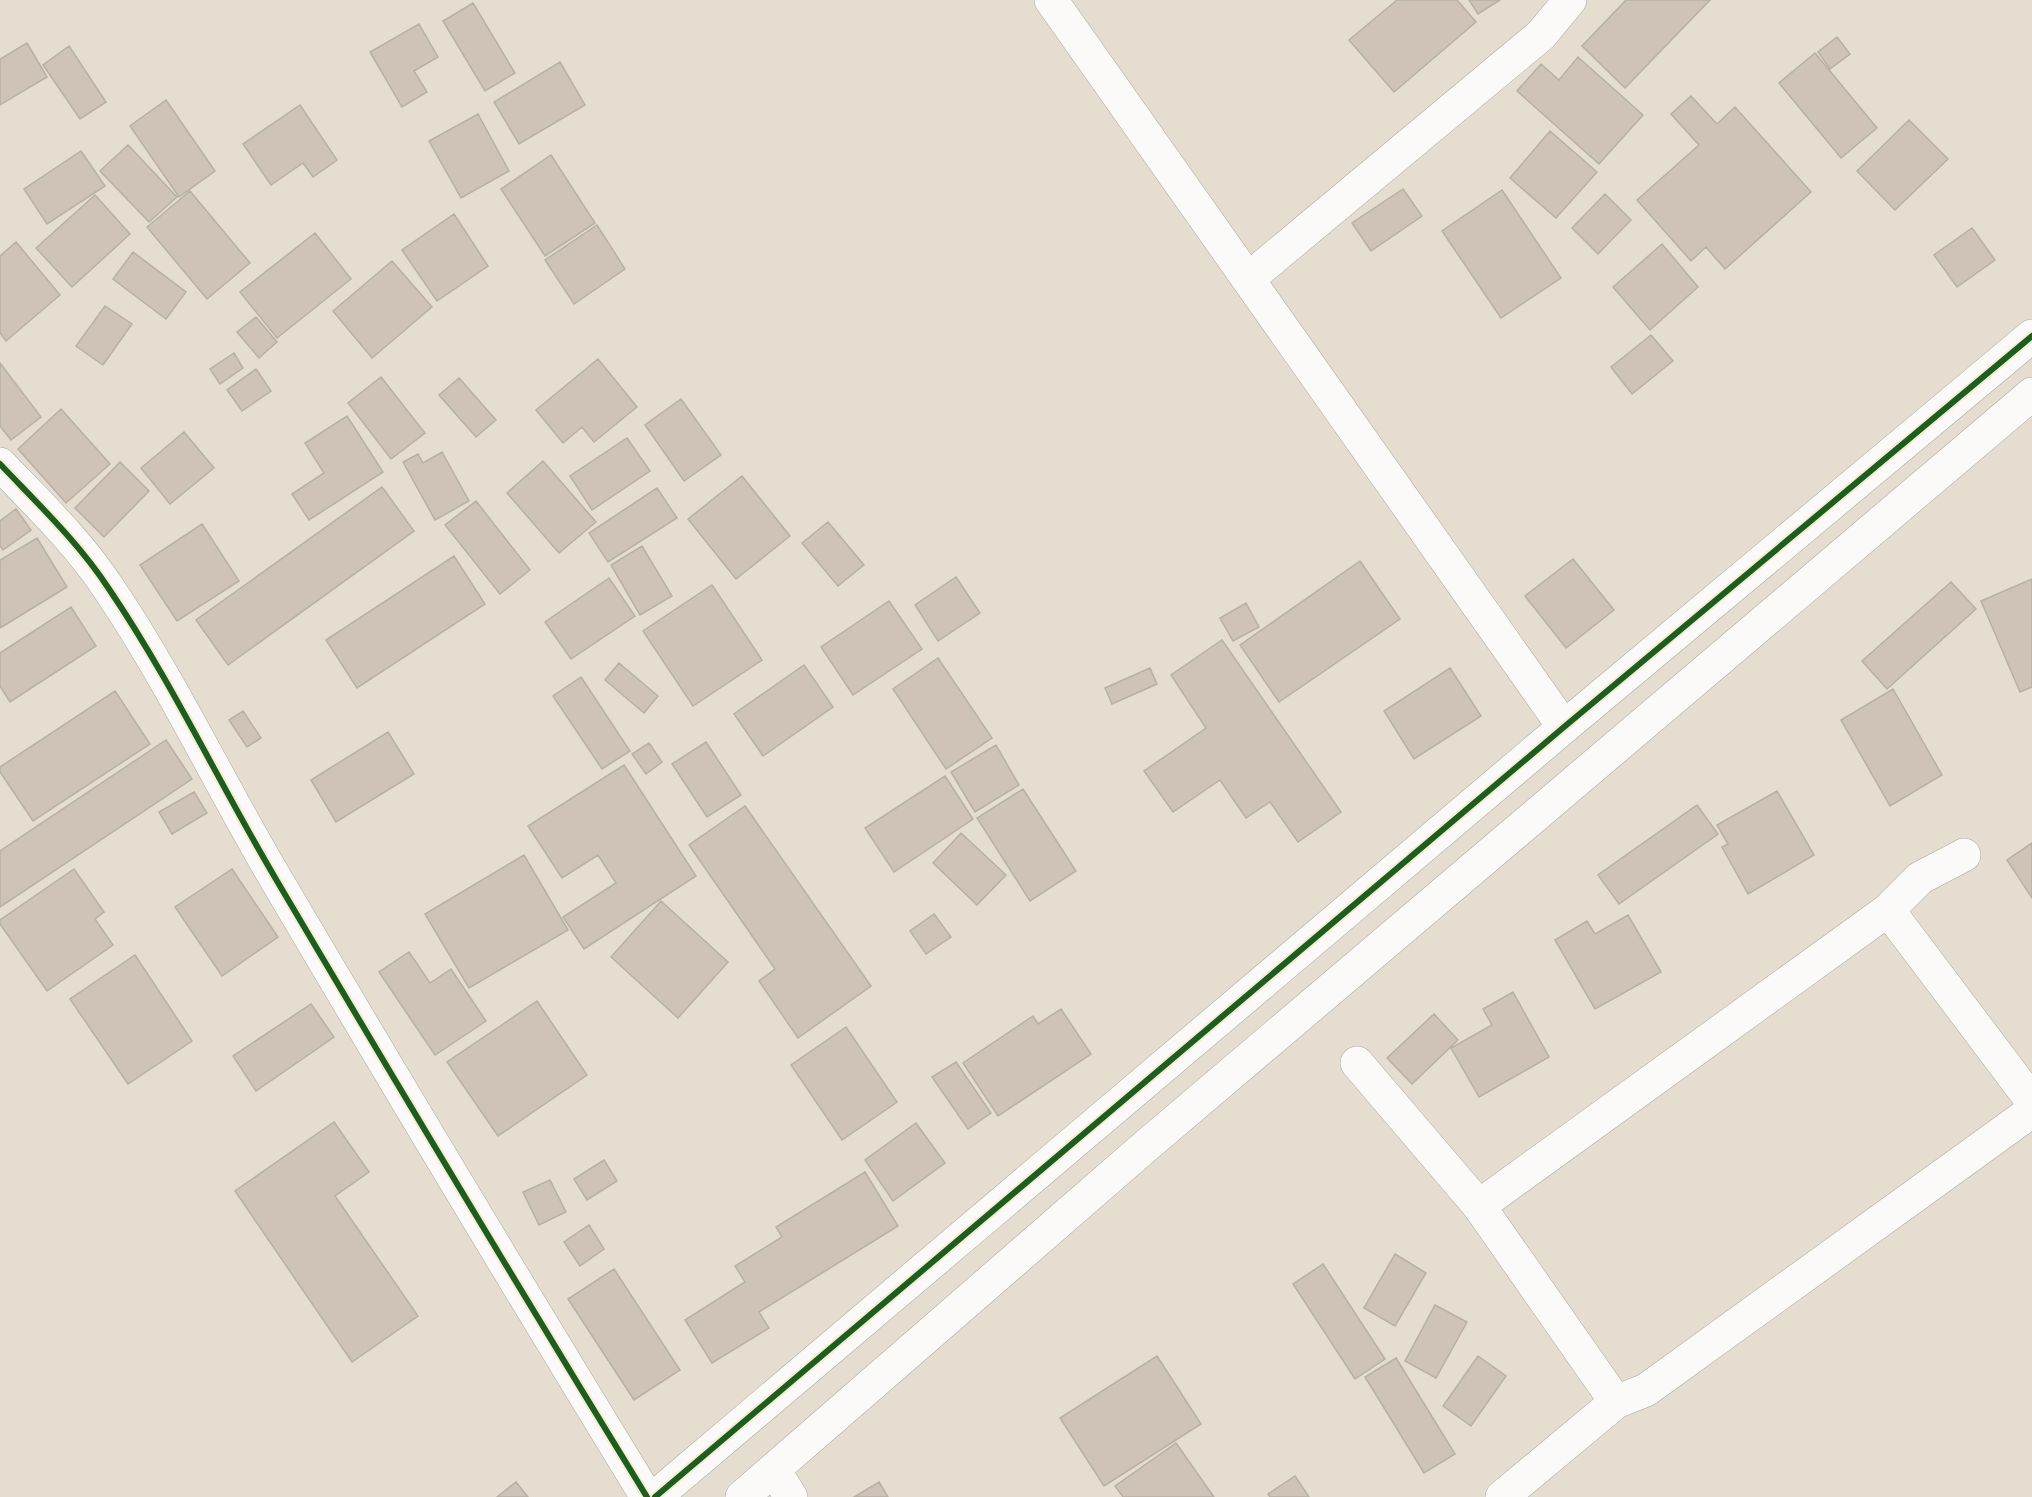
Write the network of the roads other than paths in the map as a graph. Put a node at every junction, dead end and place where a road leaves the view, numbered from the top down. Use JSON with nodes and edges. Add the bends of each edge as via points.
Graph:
{"nodes":[{"id":1,"x":1051,"y":0,"type":"edge"},
{"id":2,"x":1557,"y":5,"type":"edge"},
{"id":3,"x":1248,"y":279,"type":"junction"},
{"id":4,"x":2032,"y":336,"type":"edge"},
{"id":5,"x":2027,"y":408,"type":"edge"},
{"id":6,"x":0,"y":464,"type":"edge"},
{"id":7,"x":1564,"y":727,"type":"junction"},
{"id":8,"x":1964,"y":855,"type":"dead end"},
{"id":9,"x":1888,"y":910,"type":"junction"},
{"id":10,"x":1357,"y":1063,"type":"dead end"},
{"id":11,"x":2032,"y":1101,"type":"edge"},
{"id":12,"x":1115,"y":1107,"type":"junction"},
{"id":13,"x":2032,"y":1112,"type":"edge"},
{"id":14,"x":1148,"y":1145,"type":"junction"},
{"id":15,"x":1479,"y":1206,"type":"junction"},
{"id":16,"x":1616,"y":1401,"type":"junction"},
{"id":17,"x":783,"y":1484,"type":"edge"},
{"id":18,"x":647,"y":1497,"type":"edge"},
{"id":19,"x":655,"y":1497,"type":"edge"},
{"id":20,"x":742,"y":1497,"type":"edge"},
{"id":21,"x":1502,"y":1497,"type":"edge"}],
"edges":[{"from":1,"to":3,"type":"street"},
{"from":2,"to":3,"type":"street","via":[[1541,35]]},
{"from":3,"to":7,"type":"street"},
{"from":4,"to":7,"type":"street"},
{"from":5,"to":14,"type":"street"},
{"from":6,"to":18,"type":"street","via":[[56,522],[108,586],[471,1210]]},
{"from":7,"to":12,"type":"street"},
{"from":8,"to":9,"type":"street","via":[[1920,878]]},
{"from":9,"to":11,"type":"street"},
{"from":9,"to":15,"type":"street"},
{"from":10,"to":15,"type":"street"},
{"from":12,"to":14,"type":"street"},
{"from":12,"to":19,"type":"street"},
{"from":13,"to":16,"type":"street","via":[[1646,1390]]},
{"from":14,"to":17,"type":"street"},
{"from":15,"to":16,"type":"street"},
{"from":16,"to":21,"type":"street"},
{"from":17,"to":20,"type":"street"}]}
